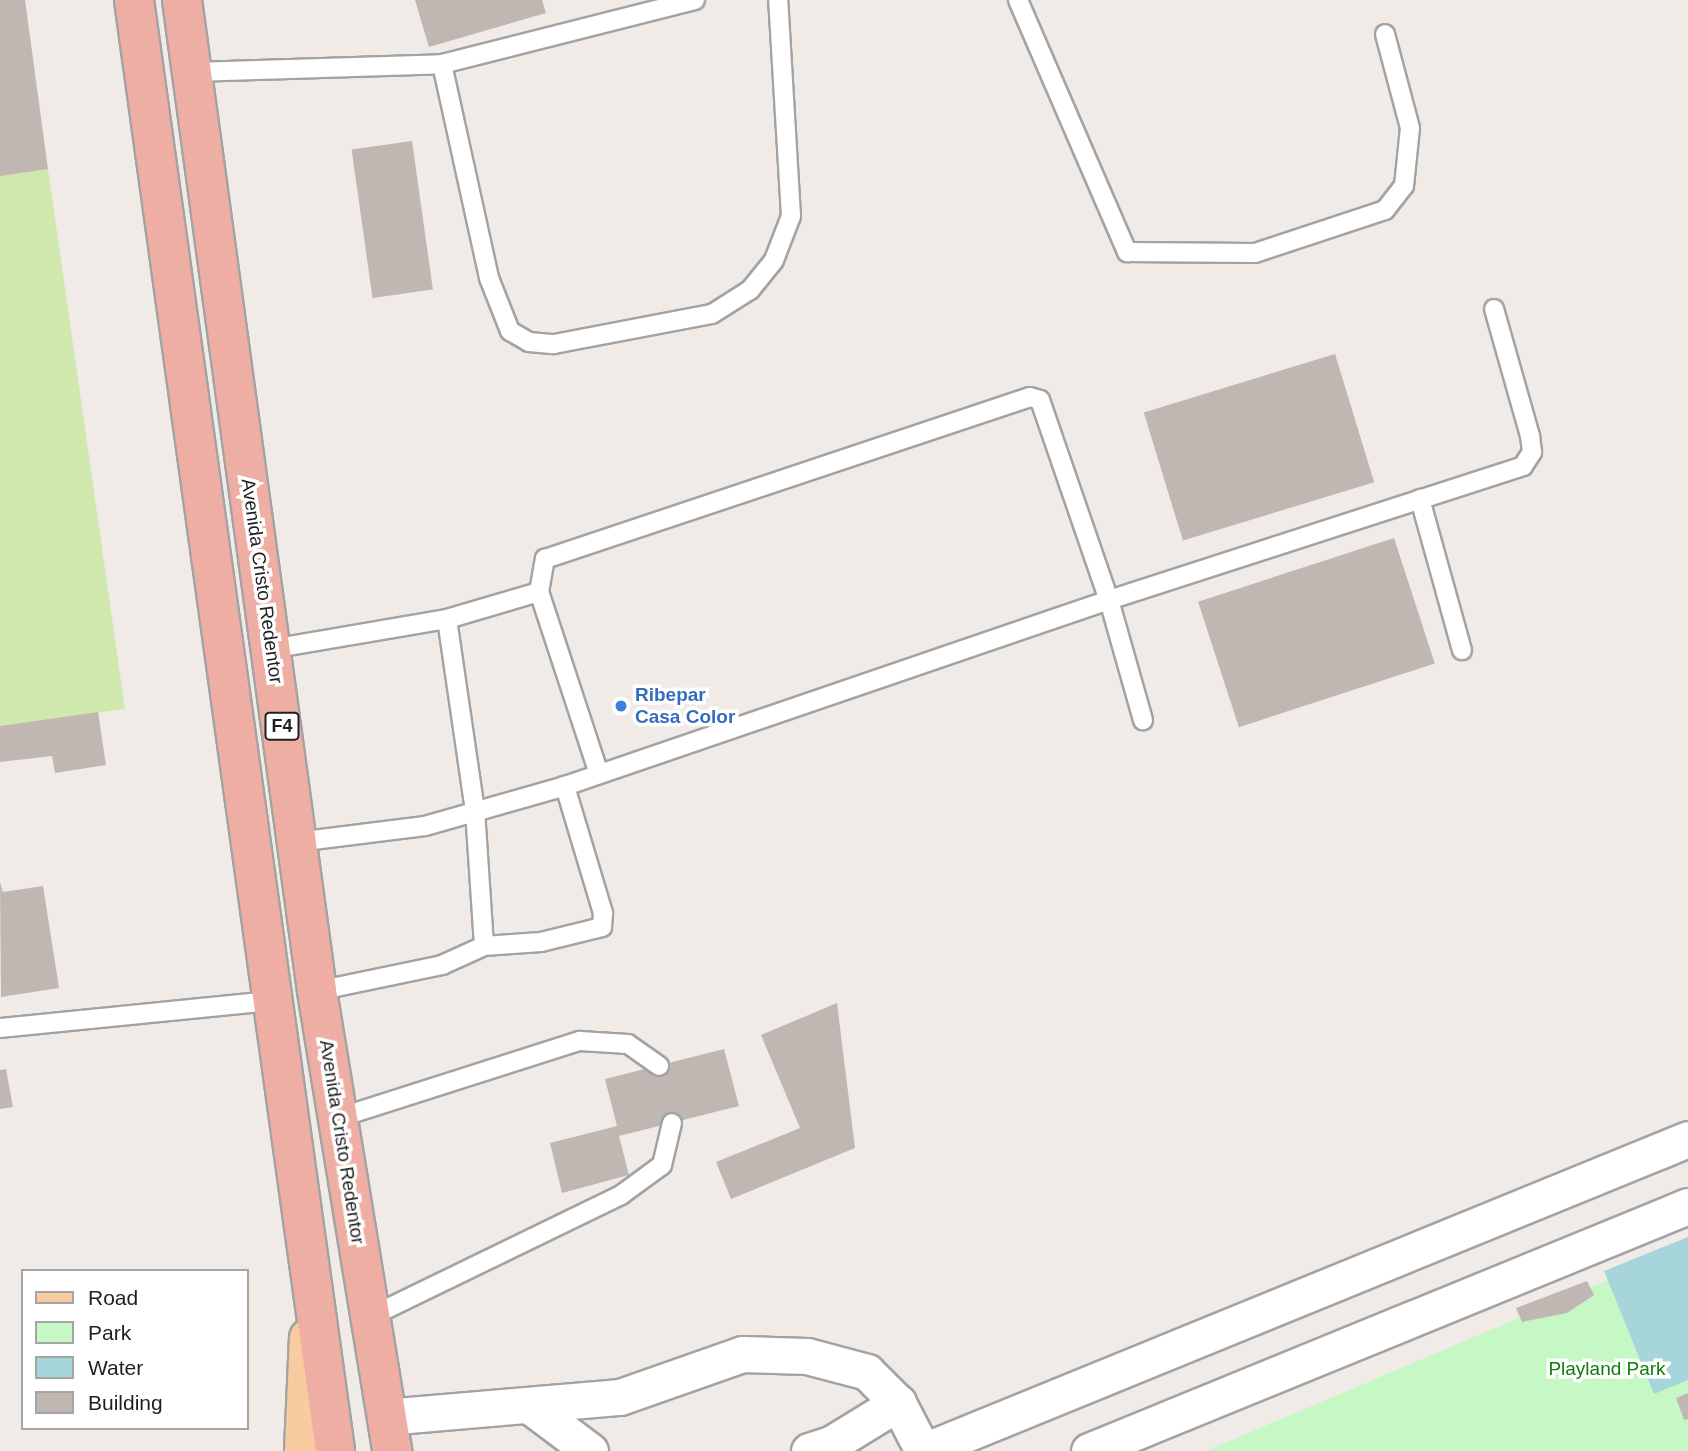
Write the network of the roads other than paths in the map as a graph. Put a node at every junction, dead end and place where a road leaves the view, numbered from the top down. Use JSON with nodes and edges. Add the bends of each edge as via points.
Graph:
{"nodes":[{"id":1,"x":134,"y":0,"type":"edge"},
{"id":2,"x":183,"y":0,"type":"edge"},
{"id":3,"x":695,"y":0,"type":"edge"},
{"id":4,"x":778,"y":0,"type":"edge"},
{"id":5,"x":1018,"y":0,"type":"edge"},
{"id":6,"x":1385,"y":34,"type":"dead end"},
{"id":7,"x":442,"y":64,"type":"junction"},
{"id":8,"x":194,"y":72,"type":"junction"},
{"id":9,"x":1494,"y":309,"type":"dead end"},
{"id":10,"x":1420,"y":499,"type":"junction"},
{"id":11,"x":539,"y":592,"type":"junction"},
{"id":12,"x":1109,"y":600,"type":"junction"},
{"id":13,"x":447,"y":619,"type":"junction"},
{"id":14,"x":271,"y":649,"type":"junction"},
{"id":15,"x":1462,"y":650,"type":"dead end"},
{"id":16,"x":1143,"y":720,"type":"dead end"},
{"id":17,"x":599,"y":774,"type":"junction"},
{"id":18,"x":565,"y":786,"type":"junction"},
{"id":19,"x":475,"y":810,"type":"junction"},
{"id":20,"x":297,"y":842,"type":"junction"},
{"id":21,"x":484,"y":946,"type":"junction"},
{"id":22,"x":317,"y":991,"type":"junction"},
{"id":23,"x":272,"y":1001,"type":"junction"},
{"id":24,"x":0,"y":1028,"type":"edge"},
{"id":25,"x":659,"y":1066,"type":"dead end"},
{"id":26,"x":338,"y":1118,"type":"junction"},
{"id":27,"x":673,"y":1123,"type":"dead end"},
{"id":28,"x":1688,"y":1139,"type":"edge"},
{"id":29,"x":1688,"y":1206,"type":"edge"},
{"id":30,"x":311,"y":1266,"type":"junction"},
{"id":31,"x":370,"y":1317,"type":"junction"},
{"id":32,"x":328,"y":1383,"type":"junction"},
{"id":33,"x":898,"y":1403,"type":"junction"},
{"id":34,"x":530,"y":1406,"type":"junction"},
{"id":35,"x":388,"y":1434,"type":"edge"},
{"id":36,"x":304,"y":1451,"type":"edge"},
{"id":37,"x":335,"y":1451,"type":"edge"},
{"id":38,"x":345,"y":1451,"type":"edge"},
{"id":39,"x":590,"y":1451,"type":"edge"},
{"id":40,"x":809,"y":1451,"type":"edge"},
{"id":41,"x":924,"y":1451,"type":"edge"},
{"id":42,"x":1089,"y":1451,"type":"edge"}],
"edges":[{"from":1,"to":23,"type":"highway","number":"F4"},
{"from":2,"to":8,"type":"highway","name":"Avenida Cristo Redentor","number":"F4"},
{"from":3,"to":7,"type":"lane"},
{"from":4,"to":7,"type":"lane","via":[[791,216],[774,260],[750,290],[712,314],[554,344],[529,342],[510,331],[489,278]]},
{"from":5,"to":6,"type":"lane","via":[[1127,252],[1255,253],[1385,210],[1404,186],[1410,128]]},
{"from":7,"to":8,"type":"lane"},
{"from":8,"to":14,"type":"highway","name":"Avenida Cristo Redentor","number":"F4"},
{"from":9,"to":10,"type":"lane","via":[[1532,452],[1523,466]]},
{"from":10,"to":12,"type":"lane"},
{"from":10,"to":15,"type":"lane"},
{"from":11,"to":12,"type":"lane","via":[[545,559],[1030,397],[1040,400]]},
{"from":11,"to":13,"type":"lane"},
{"from":11,"to":17,"type":"lane"},
{"from":12,"to":16,"type":"lane"},
{"from":12,"to":17,"type":"lane"},
{"from":13,"to":14,"type":"lane"},
{"from":13,"to":19,"type":"lane"},
{"from":14,"to":20,"type":"highway","name":"Avenida Cristo Redentor","number":"F4"},
{"from":17,"to":18,"type":"lane"},
{"from":18,"to":19,"type":"lane"},
{"from":18,"to":21,"type":"lane","via":[[603,913],[602,927],[541,942]]},
{"from":19,"to":20,"type":"lane","via":[[425,826]]},
{"from":19,"to":21,"type":"lane"},
{"from":20,"to":22,"type":"highway","name":"Avenida Cristo Redentor","number":"F4"},
{"from":21,"to":22,"type":"lane","via":[[442,965]]},
{"from":22,"to":26,"type":"highway","name":"Avenida Cristo Redentor","number":"F4"},
{"from":23,"to":24,"type":"lane"},
{"from":23,"to":30,"type":"highway","number":"F4"},
{"from":25,"to":26,"type":"lane","via":[[628,1044],[579,1041]]},
{"from":26,"to":31,"type":"highway","name":"Avenida Cristo Redentor","number":"F4"},
{"from":27,"to":31,"type":"lane","via":[[662,1165],[621,1195]]},
{"from":28,"to":41,"type":"street"},
{"from":29,"to":42,"type":"street"},
{"from":30,"to":32,"type":"highway","number":"F4"},
{"from":30,"to":36,"type":"main road"},
{"from":31,"to":35,"type":"highway","name":"Avenida Cristo Redentor","number":"F4"},
{"from":32,"to":37,"type":"highway","number":"F4"},
{"from":32,"to":38,"type":"highway"},
{"from":33,"to":34,"type":"street","via":[[867,1372],[807,1356],[742,1354],[620,1397]]},
{"from":33,"to":40,"type":"street","via":[[831,1444]]},
{"from":33,"to":41,"type":"street"},
{"from":34,"to":35,"type":"street"},
{"from":34,"to":39,"type":"street"}]}
